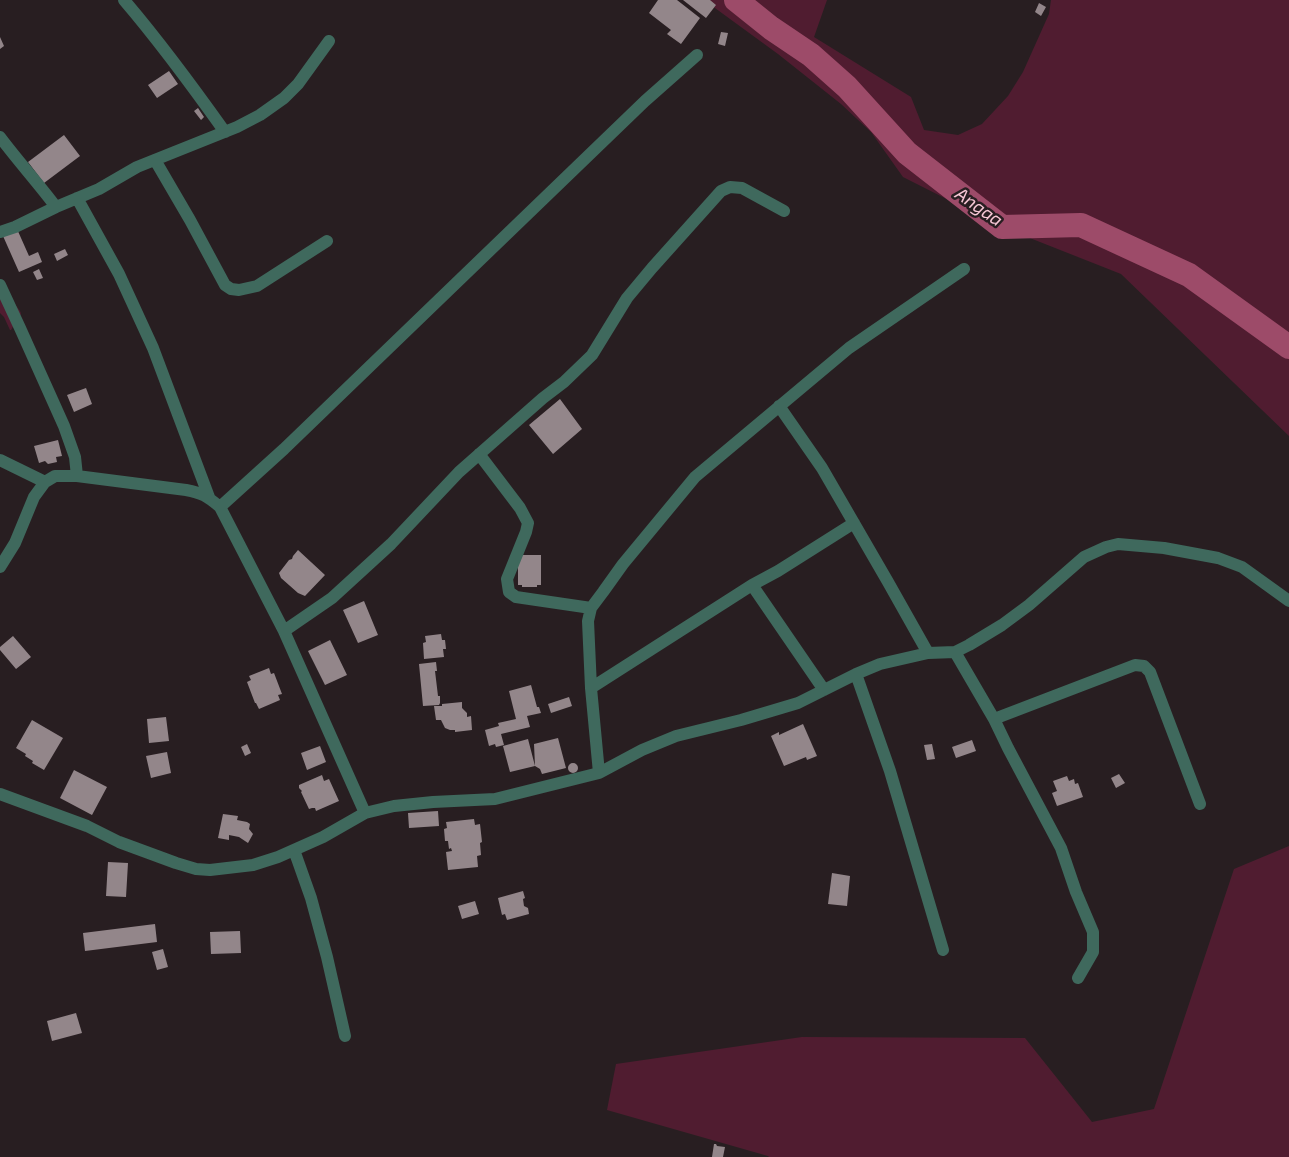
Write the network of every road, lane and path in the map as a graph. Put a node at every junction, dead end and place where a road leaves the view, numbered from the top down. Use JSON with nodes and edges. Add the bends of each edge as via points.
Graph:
{"nodes":[{"id":1,"x":124,"y":0,"type":"edge"},
{"id":2,"x":329,"y":41,"type":"dead end"},
{"id":3,"x":697,"y":55,"type":"dead end"},
{"id":4,"x":225,"y":132,"type":"junction"},
{"id":5,"x":0,"y":137,"type":"edge"},
{"id":6,"x":156,"y":160,"type":"junction"},
{"id":7,"x":77,"y":198,"type":"junction"},
{"id":8,"x":56,"y":206,"type":"junction"},
{"id":9,"x":784,"y":211,"type":"dead end"},
{"id":10,"x":0,"y":232,"type":"edge"},
{"id":11,"x":327,"y":241,"type":"dead end"},
{"id":12,"x":964,"y":270,"type":"dead end"},
{"id":13,"x":0,"y":285,"type":"edge"},
{"id":14,"x":779,"y":406,"type":"junction"},
{"id":15,"x":479,"y":454,"type":"junction"},
{"id":16,"x":0,"y":460,"type":"edge"},
{"id":17,"x":77,"y":476,"type":"junction"},
{"id":18,"x":45,"y":482,"type":"junction"},
{"id":19,"x":209,"y":497,"type":"junction"},
{"id":20,"x":220,"y":507,"type":"junction"},
{"id":21,"x":854,"y":523,"type":"junction"},
{"id":22,"x":0,"y":567,"type":"edge"},
{"id":23,"x":752,"y":585,"type":"junction"},
{"id":24,"x":1289,"y":602,"type":"edge"},
{"id":25,"x":592,"y":608,"type":"junction"},
{"id":26,"x":284,"y":631,"type":"junction"},
{"id":27,"x":955,"y":652,"type":"junction"},
{"id":28,"x":928,"y":653,"type":"junction"},
{"id":29,"x":856,"y":674,"type":"junction"},
{"id":30,"x":591,"y":688,"type":"junction"},
{"id":31,"x":824,"y":690,"type":"junction"},
{"id":32,"x":994,"y":719,"type":"junction"},
{"id":33,"x":599,"y":772,"type":"junction"},
{"id":34,"x":0,"y":794,"type":"edge"},
{"id":35,"x":1200,"y":804,"type":"dead end"},
{"id":36,"x":365,"y":813,"type":"junction"},
{"id":37,"x":294,"y":850,"type":"junction"},
{"id":38,"x":943,"y":950,"type":"dead end"},
{"id":39,"x":1078,"y":978,"type":"dead end"},
{"id":40,"x":345,"y":1036,"type":"dead end"}],
"edges":[{"from":1,"to":4,"type":"street","via":[[187,78]]},
{"from":2,"to":4,"type":"street","via":[[284,98],[260,115]]},
{"from":3,"to":20,"type":"street","via":[[284,450]]},
{"from":4,"to":6,"type":"street"},
{"from":5,"to":8,"type":"street"},
{"from":6,"to":7,"type":"street"},
{"from":6,"to":11,"type":"street","via":[[225,285],[231,289],[256,286]]},
{"from":7,"to":8,"type":"street"},
{"from":7,"to":19,"type":"street","via":[[119,274],[153,348]]},
{"from":8,"to":10,"type":"street"},
{"from":9,"to":15,"type":"street","via":[[742,188],[730,187],[721,191],[627,298],[592,355]]},
{"from":12,"to":14,"type":"street","via":[[849,348]]},
{"from":13,"to":17,"type":"street","via":[[64,426],[75,457]]},
{"from":14,"to":21,"type":"street","via":[[822,468]]},
{"from":14,"to":25,"type":"street","via":[[695,477],[623,564]]},
{"from":15,"to":25,"type":"street","via":[[528,523],[507,579],[509,592],[516,597]]},
{"from":15,"to":26,"type":"street","via":[[392,544],[332,598]]},
{"from":16,"to":18,"type":"street"},
{"from":17,"to":18,"type":"street","via":[[55,476]]},
{"from":17,"to":19,"type":"street","via":[[186,490]]},
{"from":18,"to":22,"type":"street","via":[[34,497],[15,544]]},
{"from":19,"to":20,"type":"street"},
{"from":20,"to":26,"type":"street"},
{"from":21,"to":23,"type":"street"},
{"from":21,"to":28,"type":"street"},
{"from":23,"to":30,"type":"street"},
{"from":23,"to":31,"type":"street"},
{"from":24,"to":27,"type":"street","via":[[1242,567],[1230,562],[1164,548],[1118,544],[1084,557],[1002,625]]},
{"from":25,"to":30,"type":"street","via":[[588,620]]},
{"from":26,"to":36,"type":"street"},
{"from":27,"to":28,"type":"street"},
{"from":27,"to":32,"type":"street"},
{"from":28,"to":29,"type":"street","via":[[880,664]]},
{"from":29,"to":31,"type":"street"},
{"from":29,"to":38,"type":"street","via":[[890,771]]},
{"from":30,"to":33,"type":"street"},
{"from":31,"to":33,"type":"street","via":[[798,703],[676,736]]},
{"from":32,"to":35,"type":"street","via":[[1135,665],[1144,666],[1150,672]]},
{"from":32,"to":39,"type":"street","via":[[1061,848],[1093,932],[1093,952]]},
{"from":33,"to":36,"type":"street","via":[[495,799],[394,806]]},
{"from":34,"to":37,"type":"street","via":[[196,869],[253,865]]},
{"from":36,"to":37,"type":"street"},
{"from":37,"to":40,"type":"street","via":[[325,949]]}]}
